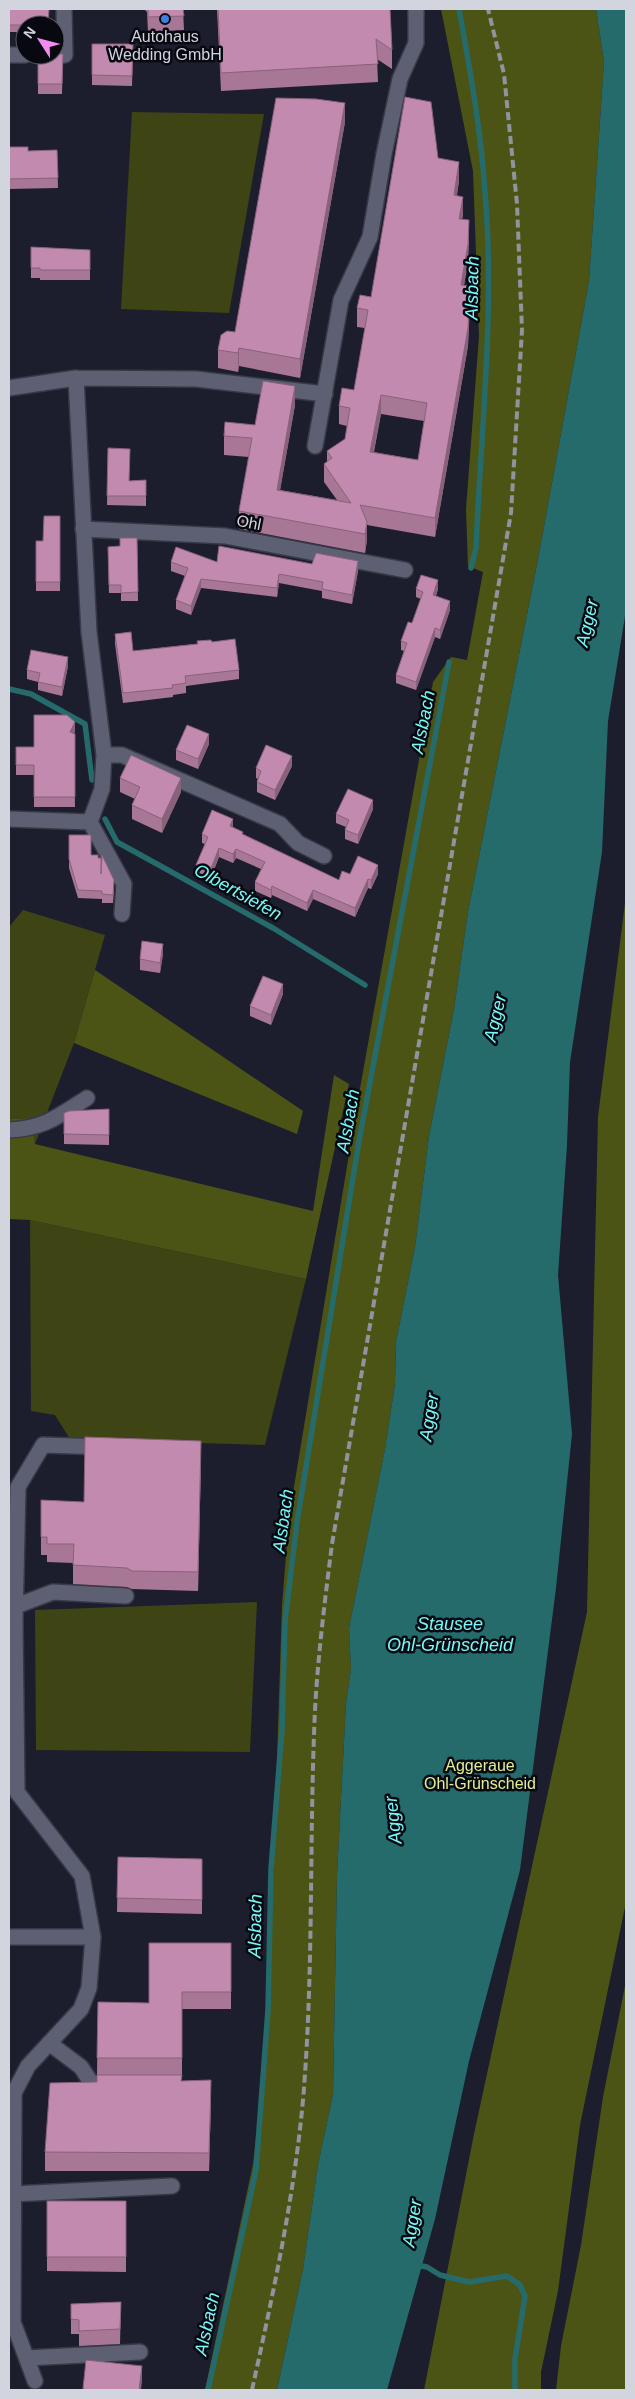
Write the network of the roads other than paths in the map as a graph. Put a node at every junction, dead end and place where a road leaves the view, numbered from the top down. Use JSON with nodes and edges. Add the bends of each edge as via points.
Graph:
{"nodes":[{"id":1,"x":416,"y":9,"type":"edge"},
{"id":2,"x":76,"y":378,"type":"junction"},
{"id":3,"x":9,"y":388,"type":"edge"},
{"id":4,"x":325,"y":394,"type":"junction"},
{"id":5,"x":315,"y":446,"type":"dead end"},
{"id":6,"x":84,"y":529,"type":"junction"},
{"id":7,"x":405,"y":570,"type":"dead end"},
{"id":8,"x":104,"y":755,"type":"junction"},
{"id":9,"x":9,"y":820,"type":"edge"},
{"id":10,"x":90,"y":822,"type":"junction"},
{"id":11,"x":324,"y":856,"type":"dead end"},
{"id":12,"x":122,"y":914,"type":"dead end"},
{"id":13,"x":87,"y":1098,"type":"dead end"},
{"id":14,"x":9,"y":1130,"type":"edge"},
{"id":15,"x":121,"y":1448,"type":"edge"},
{"id":16,"x":126,"y":1596,"type":"dead end"},
{"id":17,"x":16,"y":1606,"type":"junction"},
{"id":18,"x":9,"y":1937,"type":"edge"},
{"id":19,"x":93,"y":1937,"type":"junction"},
{"id":20,"x":49,"y":2043,"type":"junction"},
{"id":21,"x":121,"y":2084,"type":"edge"},
{"id":22,"x":172,"y":2186,"type":"dead end"},
{"id":23,"x":13,"y":2194,"type":"junction"},
{"id":24,"x":140,"y":2352,"type":"dead end"},
{"id":25,"x":27,"y":2358,"type":"junction"},
{"id":26,"x":35,"y":2381,"type":"dead end"}],
"edges":[{"from":1,"to":4,"type":"street","via":[[416,43],[400,79],[370,237],[341,300]]},
{"from":2,"to":3,"type":"street"},
{"from":2,"to":4,"type":"street","via":[[196,379]]},
{"from":2,"to":6,"type":"street"},
{"from":4,"to":5,"type":"street"},
{"from":6,"to":7,"type":"street","name":"Ohl","via":[[225,536]]},
{"from":6,"to":8,"type":"street","via":[[89,632]]},
{"from":8,"to":10,"type":"street","via":[[102,790]]},
{"from":8,"to":11,"type":"street","via":[[122,755],[280,824],[298,844]]},
{"from":9,"to":10,"type":"street"},
{"from":10,"to":12,"type":"street","via":[[124,884]]},
{"from":13,"to":14,"type":"street","via":[[46,1124],[28,1130]]},
{"from":15,"to":17,"type":"street","via":[[43,1445],[18,1487]]},
{"from":16,"to":17,"type":"street","via":[[53,1592]]},
{"from":17,"to":19,"type":"street","via":[[17,1792],[82,1876]]},
{"from":18,"to":19,"type":"street"},
{"from":19,"to":20,"type":"street","via":[[89,1988],[81,2009]]},
{"from":20,"to":21,"type":"street","via":[[81,2067],[92,2084]]},
{"from":20,"to":23,"type":"street","via":[[28,2066],[14,2093]]},
{"from":22,"to":23,"type":"street"},
{"from":23,"to":25,"type":"street","via":[[13,2322]]},
{"from":24,"to":25,"type":"street"},
{"from":25,"to":26,"type":"street"}]}
